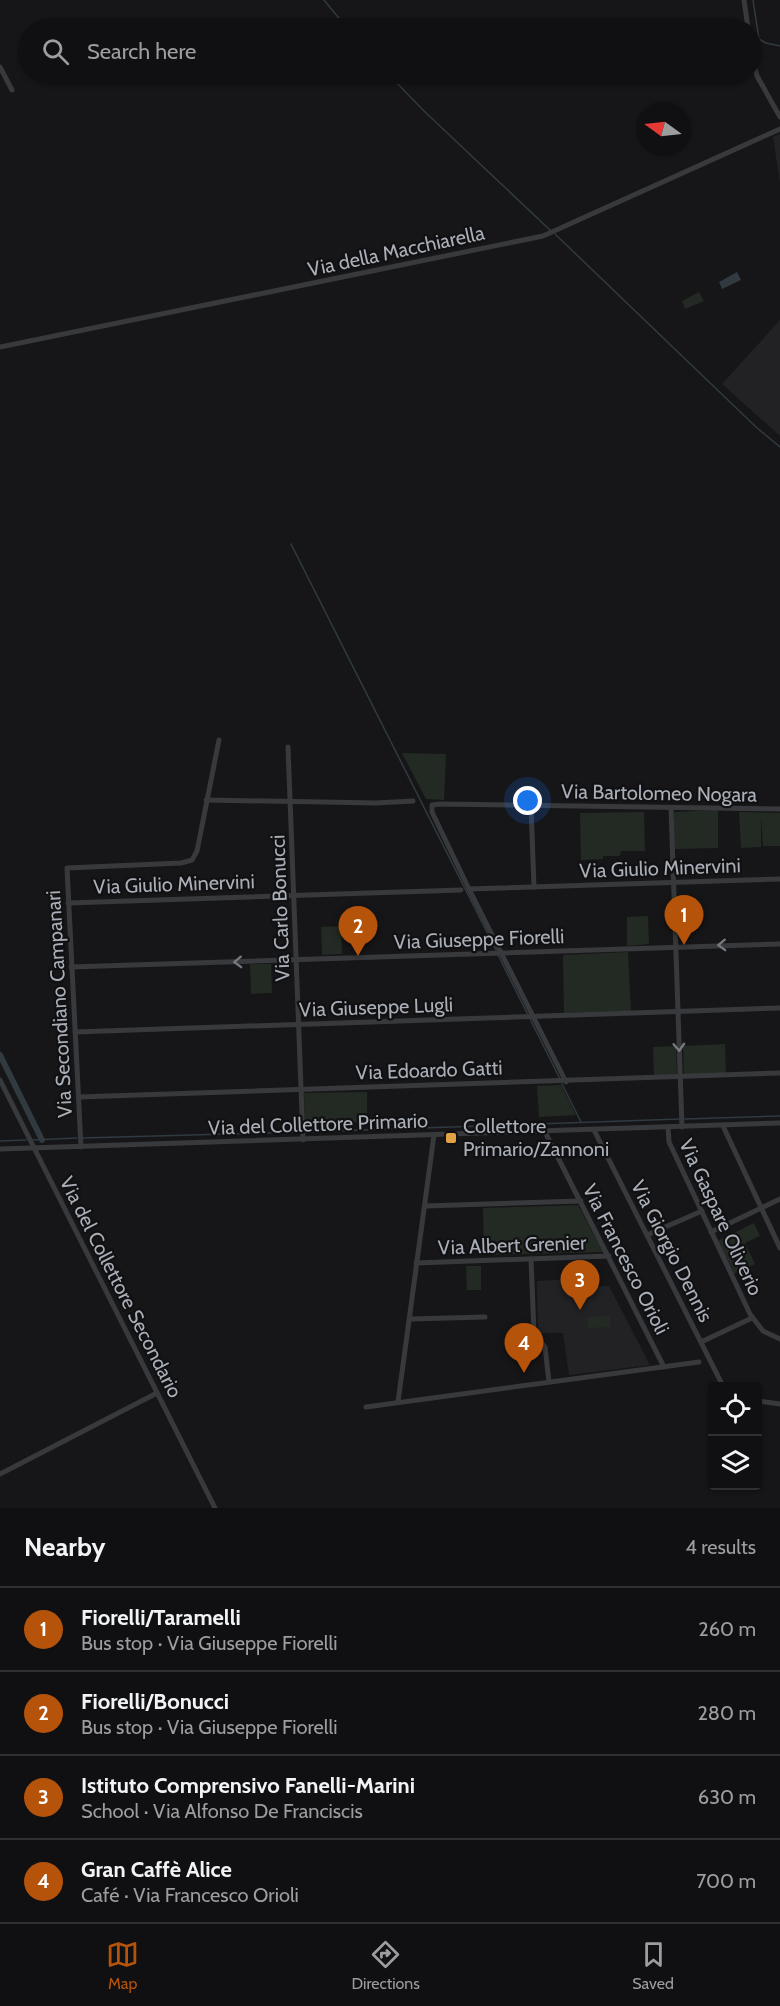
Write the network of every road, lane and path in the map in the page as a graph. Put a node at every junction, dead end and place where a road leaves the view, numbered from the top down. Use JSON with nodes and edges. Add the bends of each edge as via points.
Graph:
{"nodes":[{"id":1,"x":744,"y":0,"type":"edge"},
{"id":2,"x":747,"y":18,"type":"edge"},
{"id":3,"x":0,"y":67,"type":"edge"},
{"id":4,"x":761,"y":84,"type":"edge"},
{"id":5,"x":12,"y":90,"type":"dead end"},
{"id":6,"x":780,"y":117,"type":"edge"},
{"id":7,"x":780,"y":129,"type":"edge"},
{"id":8,"x":0,"y":347,"type":"edge"},
{"id":9,"x":219,"y":740,"type":"dead end"},
{"id":10,"x":288,"y":747,"type":"dead end"},
{"id":11,"x":207,"y":800,"type":"junction"},
{"id":12,"x":413,"y":801,"type":"dead end"},
{"id":13,"x":291,"y":802,"type":"junction"},
{"id":14,"x":531,"y":806,"type":"junction"},
{"id":15,"x":671,"y":808,"type":"junction"},
{"id":16,"x":780,"y":809,"type":"edge"},
{"id":17,"x":780,"y":879,"type":"edge"},
{"id":18,"x":673,"y":883,"type":"junction"},
{"id":19,"x":534,"y":887,"type":"junction"},
{"id":20,"x":469,"y":889,"type":"junction"},
{"id":21,"x":461,"y":890,"type":"dead end"},
{"id":22,"x":295,"y":895,"type":"junction"},
{"id":23,"x":68,"y":903,"type":"junction"},
{"id":24,"x":780,"y":944,"type":"edge"},
{"id":25,"x":675,"y":947,"type":"junction"},
{"id":26,"x":500,"y":953,"type":"junction"},
{"id":27,"x":297,"y":960,"type":"junction"},
{"id":28,"x":71,"y":967,"type":"junction"},
{"id":29,"x":780,"y":1008,"type":"edge"},
{"id":30,"x":678,"y":1012,"type":"junction"},
{"id":31,"x":532,"y":1017,"type":"junction"},
{"id":32,"x":299,"y":1025,"type":"junction"},
{"id":33,"x":75,"y":1032,"type":"junction"},
{"id":34,"x":780,"y":1073,"type":"edge"},
{"id":35,"x":681,"y":1076,"type":"junction"},
{"id":36,"x":0,"y":1080,"type":"edge"},
{"id":37,"x":566,"y":1082,"type":"junction"},
{"id":38,"x":302,"y":1089,"type":"junction"},
{"id":39,"x":79,"y":1097,"type":"junction"},
{"id":40,"x":780,"y":1123,"type":"edge"},
{"id":41,"x":723,"y":1125,"type":"junction"},
{"id":42,"x":668,"y":1127,"type":"junction"},
{"id":43,"x":682,"y":1127,"type":"junction"},
{"id":44,"x":594,"y":1130,"type":"junction"},
{"id":45,"x":545,"y":1132,"type":"junction"},
{"id":46,"x":434,"y":1135,"type":"junction"},
{"id":47,"x":303,"y":1140,"type":"junction"},
{"id":48,"x":81,"y":1147,"type":"junction"},
{"id":49,"x":0,"y":1149,"type":"edge"},
{"id":50,"x":34,"y":1149,"type":"junction"},
{"id":51,"x":780,"y":1199,"type":"edge"},
{"id":52,"x":581,"y":1201,"type":"junction"},
{"id":53,"x":425,"y":1206,"type":"junction"},
{"id":54,"x":762,"y":1207,"type":"junction"},
{"id":55,"x":702,"y":1211,"type":"junction"},
{"id":56,"x":711,"y":1232,"type":"junction"},
{"id":57,"x":647,"y":1235,"type":"junction"},
{"id":58,"x":780,"y":1248,"type":"edge"},
{"id":59,"x":609,"y":1256,"type":"junction"},
{"id":60,"x":531,"y":1259,"type":"junction"},
{"id":61,"x":416,"y":1263,"type":"junction"},
{"id":62,"x":485,"y":1317,"type":"dead end"},
{"id":63,"x":752,"y":1318,"type":"junction"},
{"id":64,"x":410,"y":1319,"type":"junction"},
{"id":65,"x":780,"y":1339,"type":"edge"},
{"id":66,"x":701,"y":1342,"type":"junction"},
{"id":67,"x":699,"y":1362,"type":"dead end"},
{"id":68,"x":664,"y":1367,"type":"junction"},
{"id":69,"x":549,"y":1382,"type":"junction"},
{"id":70,"x":721,"y":1382,"type":"edge"},
{"id":71,"x":157,"y":1394,"type":"junction"},
{"id":72,"x":398,"y":1402,"type":"junction"},
{"id":73,"x":762,"y":1402,"type":"edge"},
{"id":74,"x":780,"y":1404,"type":"edge"},
{"id":75,"x":366,"y":1407,"type":"dead end"},
{"id":76,"x":0,"y":1474,"type":"edge"},
{"id":77,"x":215,"y":1508,"type":"edge"}],
"edges":[{"from":1,"to":2,"type":"street"},
{"from":3,"to":5,"type":"street"},
{"from":4,"to":6,"type":"street"},
{"from":7,"to":8,"type":"street","name":"Via della Macchiarella","via":[[543,236]]},
{"from":9,"to":11,"type":"street"},
{"from":10,"to":13,"type":"street","name":"Via Carlo Bonucci"},
{"from":11,"to":13,"type":"street"},
{"from":11,"to":23,"type":"street","name":"Via Secondiano Campanari","via":[[192,860],[69,867]]},
{"from":12,"to":13,"type":"street"},
{"from":13,"to":22,"type":"street","name":"Via Carlo Bonucci"},
{"from":14,"to":15,"type":"street","name":"Via Bartolomeo Nogara"},
{"from":14,"to":19,"type":"street"},
{"from":14,"to":20,"type":"street","name":"Via Bartolomeo Nogara","via":[[432,806]]},
{"from":15,"to":16,"type":"street","name":"Via Bartolomeo Nogara"},
{"from":15,"to":18,"type":"street"},
{"from":17,"to":18,"type":"street","name":"Via Giulio Minervini"},
{"from":18,"to":19,"type":"street","name":"Via Giulio Minervini"},
{"from":18,"to":25,"type":"street"},
{"from":19,"to":20,"type":"street","name":"Via Giulio Minervini"},
{"from":20,"to":26,"type":"street"},
{"from":21,"to":22,"type":"street","name":"Via Giulio Minervini"},
{"from":22,"to":23,"type":"street","name":"Via Giulio Minervini"},
{"from":22,"to":27,"type":"street","name":"Via Carlo Bonucci"},
{"from":23,"to":28,"type":"street","name":"Via Secondiano Campanari"},
{"from":24,"to":25,"type":"street","name":"Via Giuseppe Fiorelli","one_way":true},
{"from":25,"to":26,"type":"street","name":"Via Giuseppe Fiorelli"},
{"from":25,"to":30,"type":"street"},
{"from":26,"to":27,"type":"street","name":"Via Giuseppe Fiorelli"},
{"from":26,"to":31,"type":"street"},
{"from":27,"to":28,"type":"street","name":"Via Giuseppe Fiorelli","one_way":true},
{"from":27,"to":32,"type":"street","name":"Via Carlo Bonucci"},
{"from":28,"to":33,"type":"street","name":"Via Secondiano Campanari"},
{"from":29,"to":30,"type":"street","name":"Via Giuseppe Lugli"},
{"from":30,"to":31,"type":"street","name":"Via Giuseppe Lugli"},
{"from":30,"to":35,"type":"street","one_way":true},
{"from":31,"to":32,"type":"street","name":"Via Giuseppe Lugli"},
{"from":31,"to":37,"type":"street"},
{"from":32,"to":33,"type":"street","name":"Via Giuseppe Lugli"},
{"from":32,"to":38,"type":"street","name":"Via Carlo Bonucci"},
{"from":33,"to":39,"type":"street","name":"Via Secondiano Campanari"},
{"from":34,"to":35,"type":"street","name":"Via Edoardo Gatti"},
{"from":35,"to":37,"type":"street","name":"Via Edoardo Gatti"},
{"from":35,"to":43,"type":"street"},
{"from":36,"to":50,"type":"street","name":"Via del Collettore Secondario"},
{"from":37,"to":38,"type":"street","name":"Via Edoardo Gatti"},
{"from":38,"to":39,"type":"street","name":"Via Edoardo Gatti"},
{"from":38,"to":47,"type":"street","name":"Via Carlo Bonucci"},
{"from":39,"to":48,"type":"street","name":"Via Secondiano Campanari"},
{"from":40,"to":41,"type":"street","name":"Via del Collettore Primario"},
{"from":41,"to":43,"type":"street","name":"Via del Collettore Primario"},
{"from":41,"to":54,"type":"street"},
{"from":42,"to":43,"type":"street","name":"Via del Collettore Primario"},
{"from":42,"to":44,"type":"street","name":"Via del Collettore Primario"},
{"from":42,"to":55,"type":"street","name":"Via Gaspare Oliverio","via":[[669,1142]]},
{"from":44,"to":45,"type":"street","name":"Via del Collettore Primario"},
{"from":44,"to":57,"type":"street","name":"Via Giorgio Dennis"},
{"from":45,"to":46,"type":"street","name":"Via del Collettore Primario"},
{"from":45,"to":52,"type":"street","name":"Via Francesco Orioli"},
{"from":46,"to":47,"type":"street","name":"Via del Collettore Primario"},
{"from":46,"to":53,"type":"street"},
{"from":47,"to":48,"type":"street","name":"Via del Collettore Primario"},
{"from":48,"to":50,"type":"street","name":"Via del Collettore Primario"},
{"from":49,"to":50,"type":"street","name":"Via del Collettore Primario"},
{"from":50,"to":71,"type":"street","name":"Via del Collettore Secondario"},
{"from":51,"to":54,"type":"street"},
{"from":52,"to":53,"type":"street"},
{"from":52,"to":59,"type":"street","name":"Via Francesco Orioli"},
{"from":53,"to":61,"type":"street"},
{"from":54,"to":56,"type":"street"},
{"from":54,"to":58,"type":"street"},
{"from":55,"to":56,"type":"street","name":"Via Gaspare Oliverio"},
{"from":55,"to":57,"type":"street"},
{"from":56,"to":63,"type":"street","name":"Via Gaspare Oliverio"},
{"from":57,"to":66,"type":"street","name":"Via Giorgio Dennis"},
{"from":59,"to":60,"type":"street","name":"Via Albert Grenier"},
{"from":59,"to":68,"type":"street","name":"Via Francesco Orioli"},
{"from":60,"to":61,"type":"street","name":"Via Albert Grenier"},
{"from":60,"to":69,"type":"street","via":[[534,1333],[544,1346]]},
{"from":61,"to":64,"type":"street"},
{"from":62,"to":64,"type":"street"},
{"from":63,"to":65,"type":"street","name":"Via Gaspare Oliverio","via":[[765,1333]]},
{"from":63,"to":66,"type":"street"},
{"from":64,"to":72,"type":"street"},
{"from":66,"to":70,"type":"street","name":"Via Giorgio Dennis"},
{"from":67,"to":68,"type":"street"},
{"from":68,"to":69,"type":"street"},
{"from":69,"to":72,"type":"street"},
{"from":71,"to":76,"type":"street"},
{"from":71,"to":77,"type":"street","name":"Via del Collettore Secondario"},
{"from":72,"to":75,"type":"street"},
{"from":73,"to":74,"type":"street"}]}
